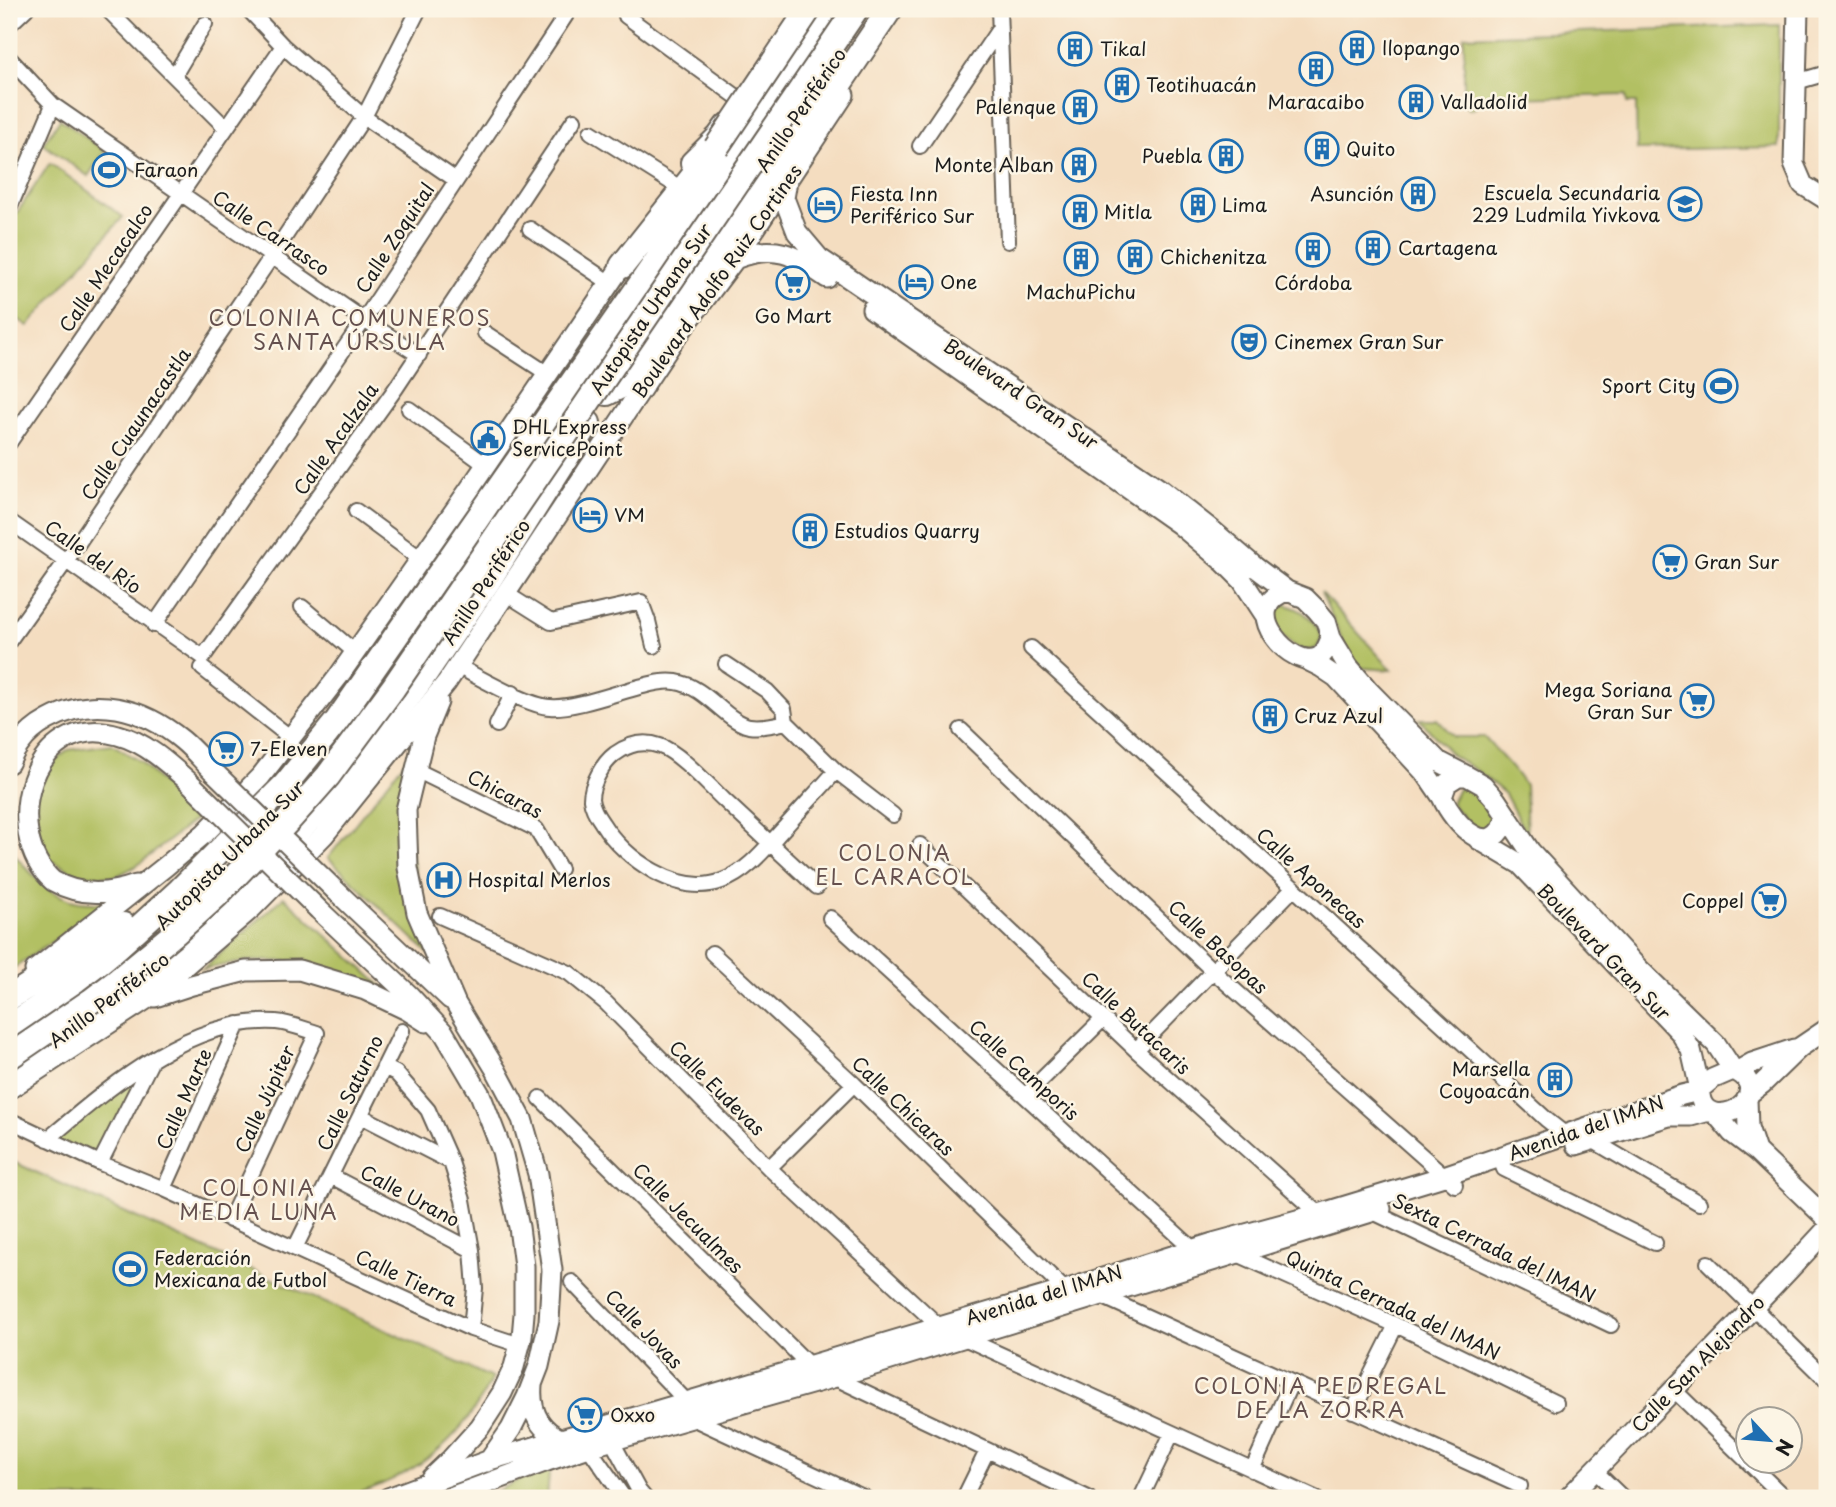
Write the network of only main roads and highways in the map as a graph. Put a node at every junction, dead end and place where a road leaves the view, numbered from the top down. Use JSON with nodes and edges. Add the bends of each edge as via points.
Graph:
{"nodes":[{"id":1,"x":797,"y":9,"type":"edge"},
{"id":2,"x":809,"y":9,"type":"edge"},
{"id":3,"x":822,"y":9,"type":"edge"},
{"id":4,"x":832,"y":9,"type":"edge"},
{"id":5,"x":839,"y":9,"type":"edge"},
{"id":6,"x":856,"y":9,"type":"edge"},
{"id":7,"x":870,"y":9,"type":"edge"},
{"id":8,"x":890,"y":9,"type":"edge"},
{"id":9,"x":902,"y":9,"type":"edge"},
{"id":10,"x":1798,"y":9,"type":"edge"},
{"id":11,"x":836,"y":88,"type":"junction"},
{"id":12,"x":819,"y":123,"type":"junction"},
{"id":13,"x":692,"y":163,"type":"junction"},
{"id":14,"x":787,"y":181,"type":"junction"},
{"id":15,"x":761,"y":195,"type":"junction"},
{"id":16,"x":1827,"y":200,"type":"edge"},
{"id":17,"x":797,"y":232,"type":"junction"},
{"id":18,"x":786,"y":253,"type":"junction"},
{"id":19,"x":732,"y":264,"type":"junction"},
{"id":20,"x":616,"y":274,"type":"junction"},
{"id":21,"x":607,"y":393,"type":"junction"},
{"id":22,"x":1020,"y":402,"type":"junction"},
{"id":23,"x":1287,"y":591,"type":"junction"},
{"id":24,"x":1265,"y":615,"type":"junction"},
{"id":25,"x":1331,"y":638,"type":"junction"},
{"id":26,"x":1307,"y":660,"type":"junction"},
{"id":27,"x":452,"y":674,"type":"junction"},
{"id":28,"x":9,"y":763,"type":"edge"},
{"id":29,"x":1467,"y":776,"type":"junction"},
{"id":30,"x":1442,"y":797,"type":"junction"},
{"id":31,"x":1507,"y":817,"type":"junction"},
{"id":32,"x":1478,"y":839,"type":"junction"},
{"id":33,"x":166,"y":866,"type":"junction"},
{"id":34,"x":180,"y":890,"type":"junction"},
{"id":35,"x":226,"y":907,"type":"junction"},
{"id":36,"x":9,"y":992,"type":"edge"},
{"id":37,"x":9,"y":998,"type":"edge"},
{"id":38,"x":145,"y":1000,"type":"junction"},
{"id":39,"x":456,"y":1004,"type":"junction"},
{"id":40,"x":9,"y":1027,"type":"edge"},
{"id":41,"x":1827,"y":1029,"type":"edge"},
{"id":42,"x":444,"y":1033,"type":"junction"},
{"id":43,"x":9,"y":1039,"type":"edge"},
{"id":44,"x":1799,"y":1048,"type":"junction"},
{"id":45,"x":64,"y":1054,"type":"junction"},
{"id":46,"x":9,"y":1057,"type":"edge"},
{"id":47,"x":9,"y":1070,"type":"edge"},
{"id":48,"x":1735,"y":1071,"type":"junction"},
{"id":49,"x":9,"y":1088,"type":"edge"},
{"id":50,"x":1700,"y":1090,"type":"junction"},
{"id":51,"x":1748,"y":1096,"type":"junction"},
{"id":52,"x":1712,"y":1112,"type":"junction"},
{"id":53,"x":1756,"y":1151,"type":"junction"},
{"id":54,"x":1502,"y":1163,"type":"junction"},
{"id":55,"x":1325,"y":1219,"type":"junction"},
{"id":56,"x":1827,"y":1219,"type":"edge"},
{"id":57,"x":546,"y":1223,"type":"junction"},
{"id":58,"x":519,"y":1227,"type":"junction"},
{"id":59,"x":1827,"y":1229,"type":"edge"},
{"id":60,"x":1196,"y":1257,"type":"junction"},
{"id":61,"x":1067,"y":1297,"type":"junction"},
{"id":62,"x":532,"y":1385,"type":"junction"},
{"id":63,"x":690,"y":1410,"type":"junction"},
{"id":64,"x":576,"y":1440,"type":"junction"},
{"id":65,"x":490,"y":1460,"type":"junction"},
{"id":66,"x":420,"y":1487,"type":"junction"},
{"id":67,"x":388,"y":1498,"type":"edge"},
{"id":68,"x":448,"y":1498,"type":"edge"},
{"id":69,"x":1568,"y":1498,"type":"edge"}],
"edges":[{"from":1,"to":13,"type":"main road"},
{"from":2,"to":20,"type":"highway","bridge":true,"via":[[716,148]]},
{"from":3,"to":13,"type":"highway","via":[[719,137]]},
{"from":4,"to":34,"type":"highway","name":"Anillo Periférico","via":[[337,721],[285,785]]},
{"from":5,"to":43,"type":"highway","name":"Autopista Urbana Sur","bridge":true,"via":[[380,682],[319,764],[247,844],[172,916],[96,979]]},
{"from":6,"to":46,"type":"highway","name":"Autopista Urbana Sur","bridge":true,"via":[[393,688],[328,776],[253,859],[175,933],[91,1001]]},
{"from":7,"to":21,"type":"highway","name":"Anillo Periférico"},
{"from":8,"to":11,"type":"highway"},
{"from":9,"to":12,"type":"main road","name":"Boulevard Adolfo Ruiz Cortines"},
{"from":10,"to":16,"type":"main road","via":[[1794,164],[1803,185]]},
{"from":11,"to":12,"type":"highway"},
{"from":11,"to":15,"type":"highway","via":[[818,104]]},
{"from":12,"to":14,"type":"main road","name":"Boulevard Adolfo Ruiz Cortines"},
{"from":12,"to":15,"type":"highway"},
{"from":13,"to":20,"type":"main road"},
{"from":14,"to":17,"type":"main road","name":"Boulevard Gran Sur","via":[[784,198]]},
{"from":14,"to":19,"type":"main road","name":"Boulevard Adolfo Ruiz Cortines"},
{"from":15,"to":19,"type":"highway","via":[[733,249]]},
{"from":15,"to":21,"type":"highway","via":[[631,375]]},
{"from":17,"to":18,"type":"main road","via":[[783,239]]},
{"from":17,"to":22,"type":"main road","name":"Boulevard Gran Sur","via":[[818,258]]},
{"from":18,"to":19,"type":"main road","via":[[752,252]]},
{"from":18,"to":22,"type":"main road","name":"Boulevard Gran Sur"},
{"from":19,"to":27,"type":"main road","name":"Boulevard Adolfo Ruiz Cortines","via":[[674,340]]},
{"from":20,"to":33,"type":"main road","via":[[356,653],[251,785]]},
{"from":21,"to":35,"type":"highway","name":"Anillo Periférico","via":[[419,683],[335,793]]},
{"from":22,"to":23,"type":"main road","name":"Boulevard Gran Sur","via":[[1161,490]]},
{"from":22,"to":24,"type":"main road","name":"Boulevard Gran Sur","via":[[1199,540],[1242,580]]},
{"from":23,"to":24,"type":"main road","via":[[1273,597]]},
{"from":23,"to":25,"type":"main road","via":[[1305,598],[1316,609]]},
{"from":24,"to":26,"type":"main road","via":[[1279,643]]},
{"from":25,"to":26,"type":"main road","via":[[1323,655]]},
{"from":25,"to":29,"type":"main road","via":[[1369,691],[1437,761]]},
{"from":26,"to":30,"type":"main road","via":[[1336,677]]},
{"from":27,"to":38,"type":"main road","name":"Boulevard Adolfo Ruiz Cortines","via":[[324,835],[252,908]]},
{"from":27,"to":39,"type":"main road","via":[[424,736],[406,810],[408,868],[417,913]]},
{"from":28,"to":39,"type":"main road","bridge":true,"via":[[36,727],[60,713],[109,706],[152,720],[182,740]]},
{"from":29,"to":30,"type":"main road","via":[[1447,783]]},
{"from":29,"to":31,"type":"main road","via":[[1483,785]]},
{"from":30,"to":32,"type":"main road","via":[[1457,823]]},
{"from":31,"to":32,"type":"main road","via":[[1498,835]]},
{"from":31,"to":48,"type":"main road","name":"Boulevard Gran Sur","via":[[1530,851],[1716,1044]]},
{"from":32,"to":50,"type":"main road","name":"Boulevard Gran Sur","via":[[1520,864],[1681,1032],[1691,1050]]},
{"from":33,"to":36,"type":"main road"},
{"from":33,"to":42,"type":"main road","bridge":true,"via":[[134,886],[109,892],[84,892],[49,878],[31,860],[19,838],[15,813],[19,788],[30,765],[70,736],[95,732],[131,740],[161,759],[410,995]]},
{"from":34,"to":37,"type":"highway"},
{"from":34,"to":40,"type":"highway","name":"Anillo Periférico","via":[[100,963]]},
{"from":35,"to":45,"type":"highway","via":[[182,955]]},
{"from":35,"to":47,"type":"highway","name":"Anillo Periférico","via":[[110,1004]]},
{"from":38,"to":42,"type":"main road","via":[[246,971],[299,970],[365,990]]},
{"from":38,"to":45,"type":"main road","name":"Boulevard Adolfo Ruiz Cortines"},
{"from":39,"to":57,"type":"main road","via":[[522,1119]]},
{"from":41,"to":44,"type":"main road"},
{"from":42,"to":58,"type":"main road","via":[[480,1094],[502,1151]]},
{"from":44,"to":48,"type":"main road"},
{"from":44,"to":51,"type":"main road"},
{"from":45,"to":49,"type":"main road","name":"Boulevard Adolfo Ruiz Cortines"},
{"from":48,"to":50,"type":"main road","via":[[1712,1079]]},
{"from":48,"to":51,"type":"main road","via":[[1749,1083]]},
{"from":50,"to":52,"type":"main road","via":[[1703,1104]]},
{"from":50,"to":54,"type":"main road","name":"Avenida del IMAN","via":[[1566,1135]]},
{"from":51,"to":52,"type":"main road","via":[[1732,1111]]},
{"from":51,"to":53,"type":"main road","via":[[1748,1128]]},
{"from":52,"to":53,"type":"main road"},
{"from":52,"to":54,"type":"main road","name":"Avenida del IMAN","via":[[1669,1116]]},
{"from":53,"to":56,"type":"main road"},
{"from":54,"to":55,"type":"main road","name":"Avenida del IMAN"},
{"from":55,"to":60,"type":"main road","name":"Avenida del IMAN","via":[[1236,1253]]},
{"from":55,"to":60,"type":"main road","name":"Avenida del IMAN","via":[[1213,1243]]},
{"from":57,"to":58,"type":"main road"},
{"from":57,"to":62,"type":"main road","via":[[551,1309]]},
{"from":58,"to":66,"type":"main road","via":[[524,1328],[510,1376],[472,1436]]},
{"from":59,"to":69,"type":"main road","name":"Calle San Alejandro"},
{"from":60,"to":61,"type":"main road","name":"Avenida del IMAN"},
{"from":61,"to":63,"type":"main road","name":"Avenida del IMAN","via":[[810,1366]]},
{"from":61,"to":63,"type":"main road","name":"Avenida del IMAN","via":[[962,1337],[832,1378]]},
{"from":62,"to":64,"type":"main road","via":[[535,1416],[544,1429]]},
{"from":62,"to":65,"type":"main road"},
{"from":63,"to":64,"type":"main road","name":"Avenida del IMAN"},
{"from":64,"to":65,"type":"main road","name":"Avenida del IMAN"},
{"from":64,"to":68,"type":"main road","name":"Avenida del IMAN","via":[[547,1461]]},
{"from":65,"to":66,"type":"main road","name":"Avenida del IMAN"},
{"from":65,"to":68,"type":"main road"},
{"from":66,"to":67,"type":"main road","name":"Avenida del IMAN"}]}
